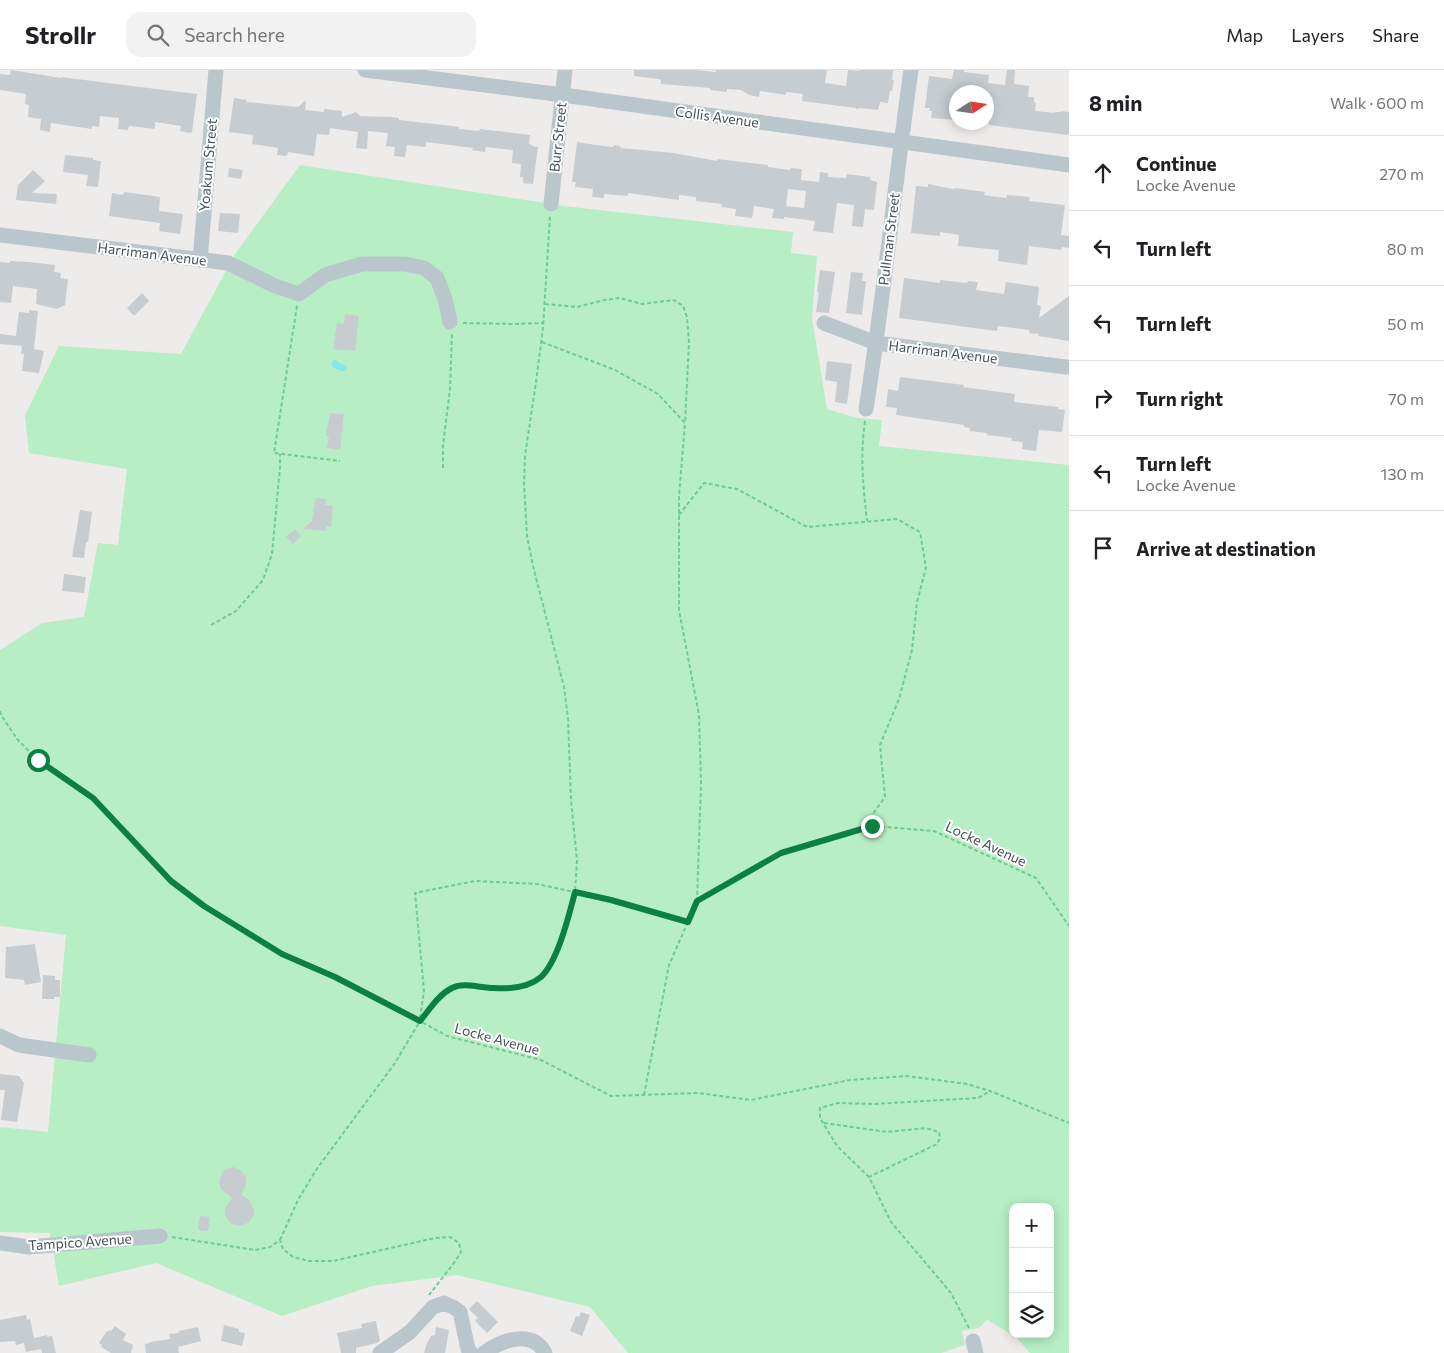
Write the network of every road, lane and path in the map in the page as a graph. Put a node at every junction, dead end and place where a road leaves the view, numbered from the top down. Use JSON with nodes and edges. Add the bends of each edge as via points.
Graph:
{"nodes":[{"id":1,"x":216,"y":70,"type":"edge"},
{"id":2,"x":365,"y":70,"type":"edge"},
{"id":3,"x":565,"y":70,"type":"edge"},
{"id":4,"x":911,"y":70,"type":"edge"},
{"id":5,"x":563,"y":96,"type":"junction"},
{"id":6,"x":901,"y":143,"type":"junction"},
{"id":7,"x":1069,"y":165,"type":"edge"},
{"id":8,"x":551,"y":204,"type":"joint"},
{"id":9,"x":0,"y":236,"type":"edge"},
{"id":10,"x":200,"y":260,"type":"junction"},
{"id":11,"x":299,"y":294,"type":"junction"},
{"id":12,"x":544,"y":304,"type":"junction"},
{"id":13,"x":450,"y":322,"type":"junction"},
{"id":14,"x":543,"y":323,"type":"junction"},
{"id":15,"x":824,"y":324,"type":"dead end"},
{"id":16,"x":541,"y":342,"type":"junction"},
{"id":17,"x":876,"y":343,"type":"junction"},
{"id":18,"x":1066,"y":367,"type":"dead end"},
{"id":19,"x":866,"y":409,"type":"joint"},
{"id":20,"x":685,"y":423,"type":"junction"},
{"id":21,"x":280,"y":454,"type":"junction"},
{"id":22,"x":340,"y":461,"type":"dead end"},
{"id":23,"x":443,"y":468,"type":"dead end"},
{"id":24,"x":679,"y":515,"type":"junction"},
{"id":25,"x":867,"y":522,"type":"junction"},
{"id":26,"x":211,"y":625,"type":"dead end"},
{"id":27,"x":0,"y":711,"type":"edge"},
{"id":28,"x":862,"y":829,"type":"junction"},
{"id":29,"x":575,"y":892,"type":"junction"},
{"id":30,"x":697,"y":901,"type":"junction"},
{"id":31,"x":688,"y":922,"type":"junction"},
{"id":32,"x":1069,"y":926,"type":"edge"},
{"id":33,"x":420,"y":1021,"type":"junction"},
{"id":34,"x":0,"y":1036,"type":"edge"},
{"id":35,"x":89,"y":1055,"type":"dead end"},
{"id":36,"x":990,"y":1091,"type":"junction"},
{"id":37,"x":644,"y":1095,"type":"junction"},
{"id":38,"x":823,"y":1123,"type":"junction"},
{"id":39,"x":1069,"y":1123,"type":"edge"},
{"id":40,"x":869,"y":1177,"type":"junction"},
{"id":41,"x":160,"y":1236,"type":"joint"},
{"id":42,"x":280,"y":1240,"type":"junction"},
{"id":43,"x":0,"y":1243,"type":"edge"},
{"id":44,"x":422,"y":1318,"type":"junction"},
{"id":45,"x":974,"y":1347,"type":"edge"},
{"id":46,"x":380,"y":1353,"type":"edge"},
{"id":47,"x":471,"y":1353,"type":"edge"},
{"id":48,"x":484,"y":1353,"type":"edge"},
{"id":49,"x":545,"y":1353,"type":"edge"}],
"edges":[{"from":1,"to":10,"type":"street","name":"Yoakum Street"},
{"from":2,"to":5,"type":"street","name":"Collis Avenue"},
{"from":3,"to":5,"type":"street","name":"Burr Street"},
{"from":4,"to":6,"type":"street","name":"Pullman Street"},
{"from":5,"to":6,"type":"street","name":"Collis Avenue"},
{"from":5,"to":8,"type":"street","name":"Burr Street"},
{"from":6,"to":7,"type":"street","name":"Collis Avenue"},
{"from":6,"to":17,"type":"street","name":"Pullman Street"},
{"from":8,"to":12,"type":"path"},
{"from":9,"to":10,"type":"street","name":"Harriman Avenue"},
{"from":10,"to":11,"type":"street","name":"Harriman Avenue","via":[[228,263]]},
{"from":11,"to":13,"type":"street","via":[[325,275],[362,264],[405,264],[424,268],[436,278],[446,300]]},
{"from":11,"to":21,"type":"path","via":[[274,453]]},
{"from":12,"to":14,"type":"path"},
{"from":12,"to":20,"type":"path","via":[[577,307],[620,298],[642,304],[674,300],[683,306],[689,342]]},
{"from":13,"to":14,"type":"path"},
{"from":13,"to":23,"type":"path","via":[[450,389]]},
{"from":14,"to":16,"type":"path"},
{"from":15,"to":17,"type":"street","name":"Harriman Avenue"},
{"from":16,"to":20,"type":"path","via":[[615,370],[658,394]]},
{"from":16,"to":29,"type":"path","via":[[525,456],[527,536],[564,688],[577,861]]},
{"from":17,"to":18,"type":"street","name":"Harriman Avenue"},
{"from":17,"to":19,"type":"street","name":"Pullman Street"},
{"from":19,"to":25,"type":"path","via":[[862,472]]},
{"from":20,"to":24,"type":"path"},
{"from":21,"to":22,"type":"path"},
{"from":21,"to":26,"type":"path","via":[[272,554],[263,580],[236,611]]},
{"from":24,"to":25,"type":"path","via":[[704,483],[737,490],[807,527]]},
{"from":24,"to":30,"type":"path","via":[[679,610],[698,715],[701,783]]},
{"from":25,"to":28,"type":"path","via":[[897,519],[920,532],[926,568],[916,602],[912,650],[900,699],[880,745],[885,797]]},
{"from":27,"to":33,"type":"path","name":"Locke Avenue","via":[[17,739],[38,760],[93,798],[171,881],[204,906],[282,954]]},
{"from":28,"to":30,"type":"path","name":"Locke Avenue","via":[[781,853]]},
{"from":28,"to":32,"type":"path","name":"Locke Avenue","via":[[872,826],[934,831],[1036,878]]},
{"from":29,"to":31,"type":"path"},
{"from":29,"to":33,"type":"path","via":[[554,957],[541,977],[526,986],[506,989],[454,987],[442,994]]},
{"from":29,"to":33,"type":"path","via":[[537,884],[475,881],[415,893],[424,991]]},
{"from":30,"to":31,"type":"path"},
{"from":31,"to":37,"type":"path","via":[[669,965]]},
{"from":33,"to":37,"type":"path","name":"Locke Avenue","via":[[447,1036],[541,1060],[611,1096]]},
{"from":33,"to":42,"type":"path","via":[[395,1063],[316,1170]]},
{"from":34,"to":35,"type":"street","via":[[19,1045]]},
{"from":36,"to":37,"type":"path","name":"Locke Avenue","via":[[966,1084],[907,1076],[850,1080],[751,1100],[698,1093]]},
{"from":36,"to":38,"type":"path","via":[[978,1098],[838,1103],[820,1108]]},
{"from":36,"to":39,"type":"path","name":"Locke Avenue"},
{"from":38,"to":40,"type":"path","via":[[837,1146]]},
{"from":38,"to":40,"type":"path","via":[[887,1132],[926,1128],[939,1132],[937,1144]]},
{"from":40,"to":45,"type":"path","via":[[891,1222],[951,1293]]},
{"from":41,"to":42,"type":"path","via":[[255,1250],[270,1247]]},
{"from":41,"to":43,"type":"street","name":"Tampico Avenue","via":[[29,1247]]},
{"from":42,"to":44,"type":"path","via":[[283,1249],[293,1257],[334,1261],[450,1237],[459,1243],[461,1252],[426,1299]]},
{"from":44,"to":46,"type":"street","via":[[410,1332]]},
{"from":44,"to":47,"type":"street","via":[[433,1307],[444,1303],[453,1306],[460,1312]]},
{"from":48,"to":49,"type":"street","via":[[525,1338],[540,1345]]}]}
